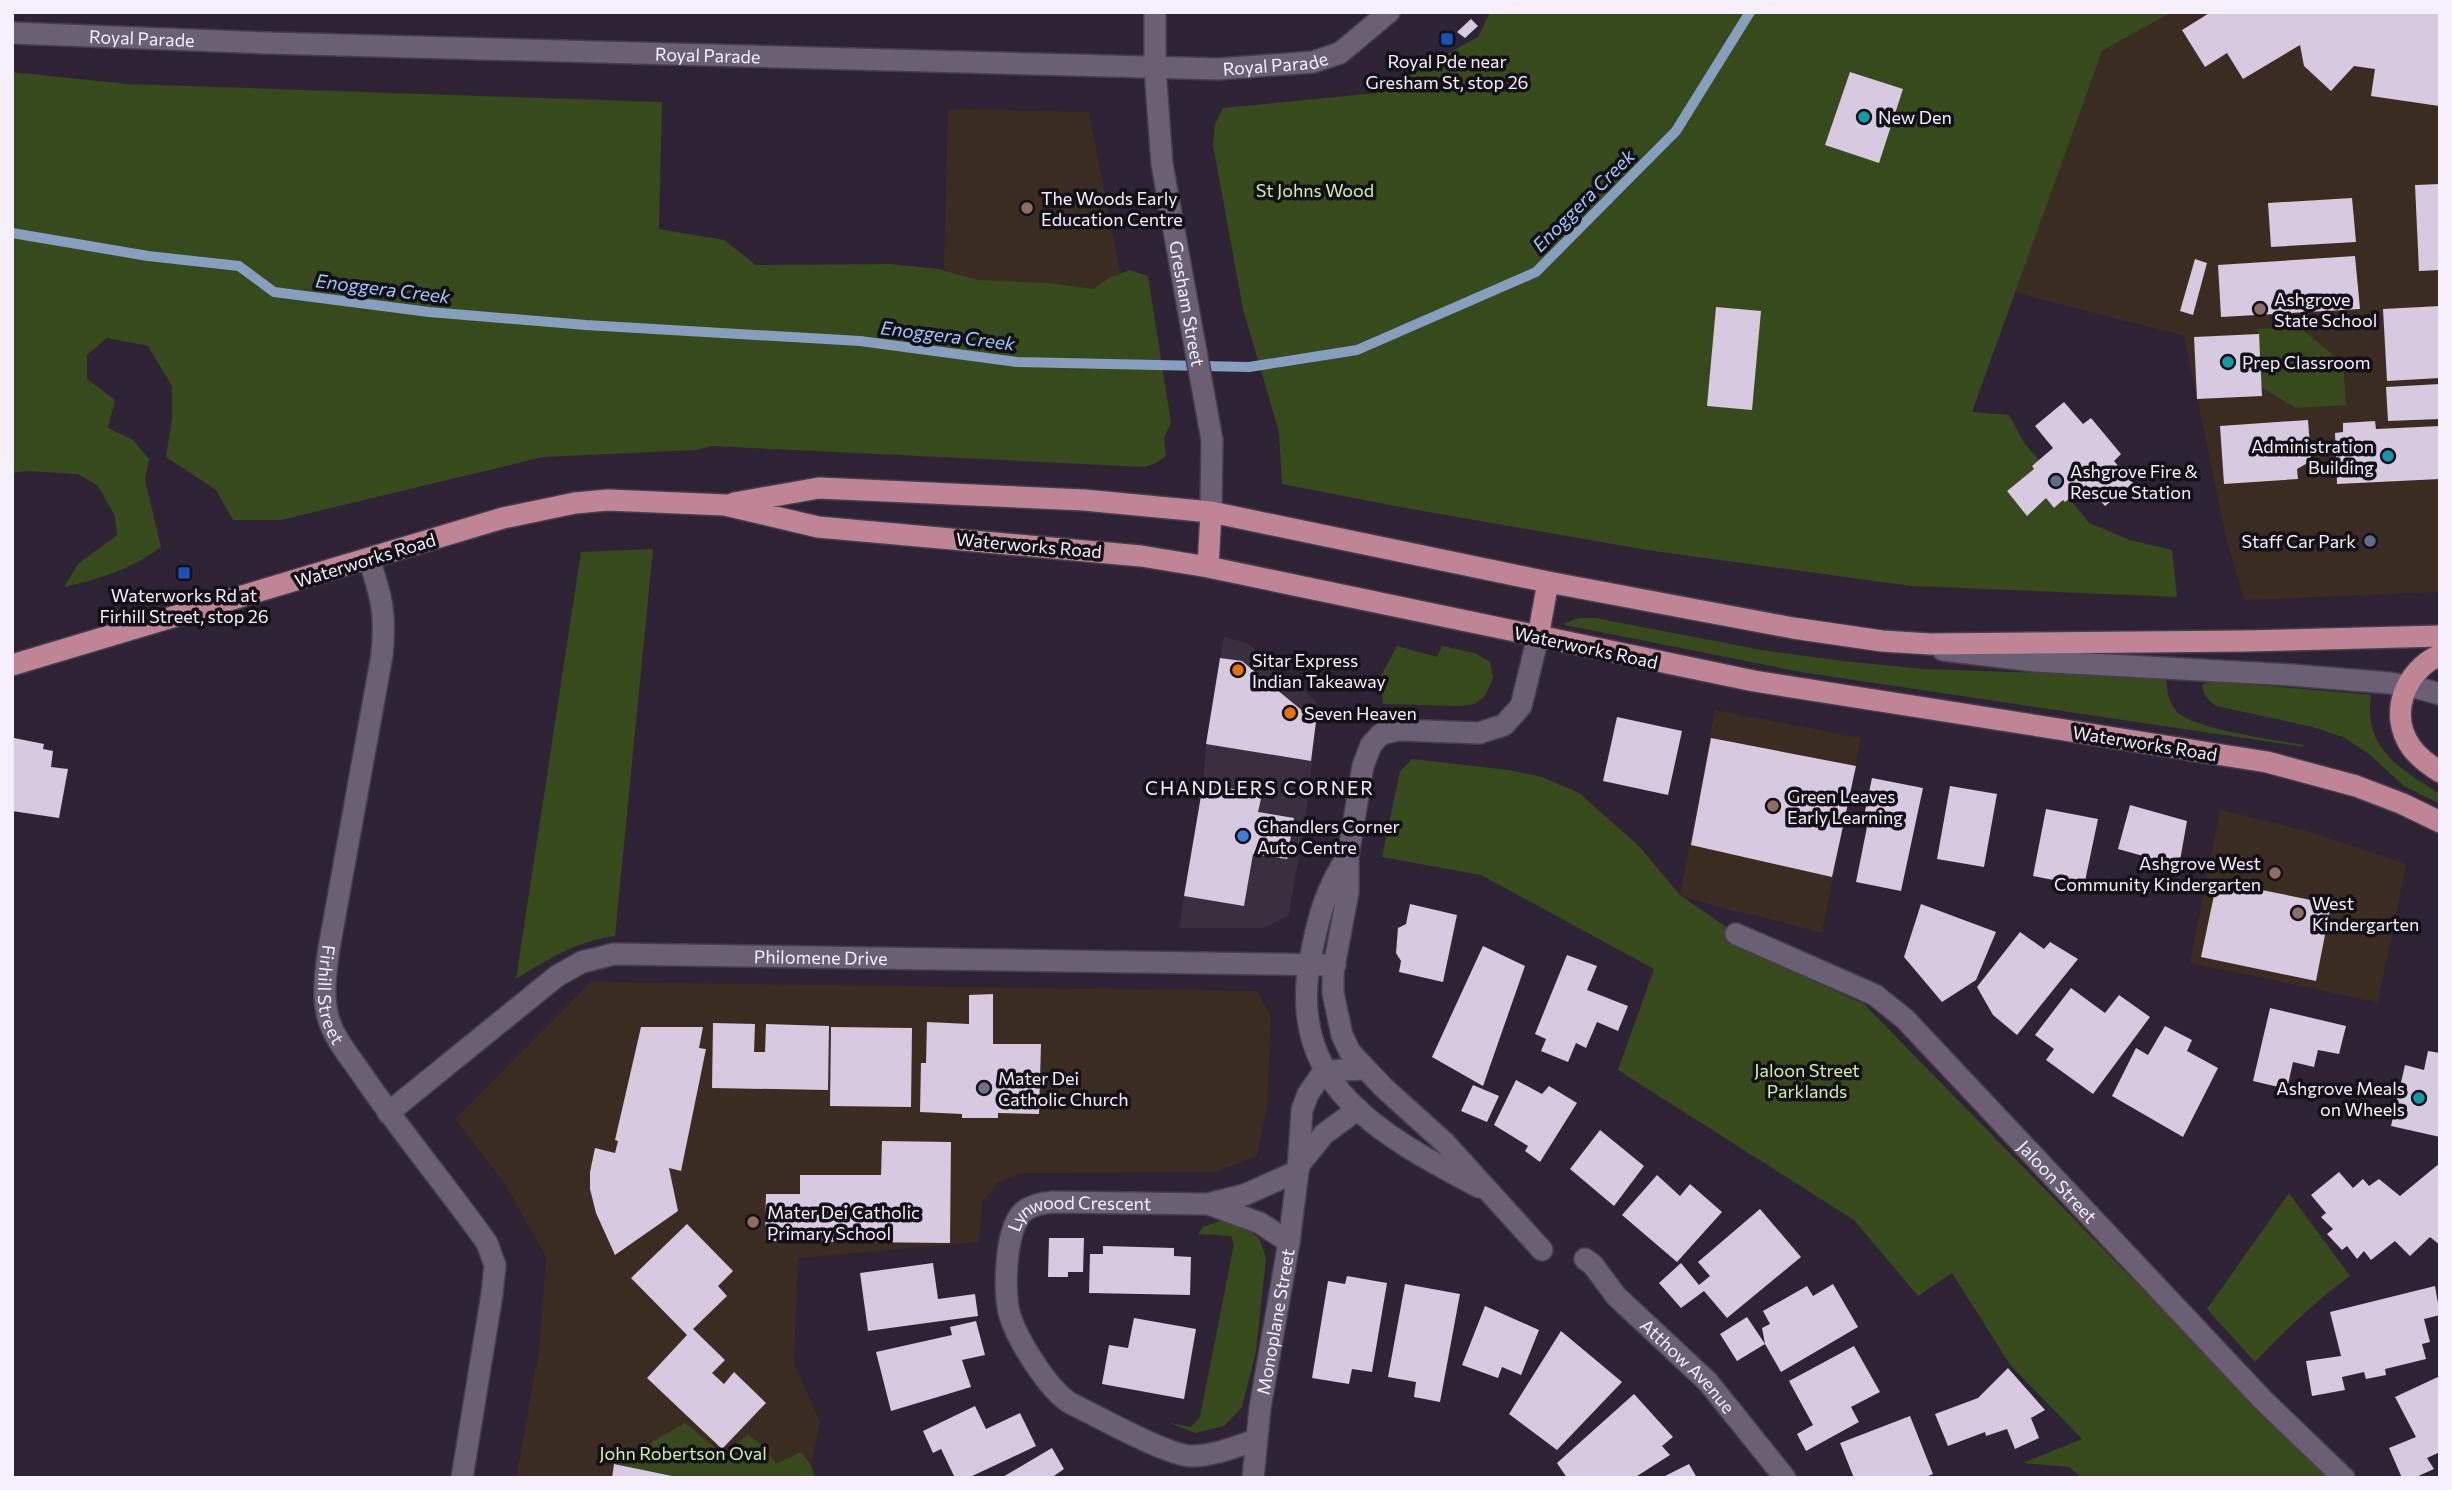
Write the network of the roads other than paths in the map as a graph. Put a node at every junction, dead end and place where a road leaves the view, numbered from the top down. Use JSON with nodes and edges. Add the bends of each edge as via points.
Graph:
{"nodes":[{"id":1,"x":1154,"y":12,"type":"edge"},
{"id":2,"x":1389,"y":12,"type":"edge"},
{"id":3,"x":12,"y":33,"type":"edge"},
{"id":4,"x":1155,"y":69,"type":"junction"},
{"id":5,"x":725,"y":505,"type":"junction"},
{"id":6,"x":1211,"y":512,"type":"junction"},
{"id":7,"x":369,"y":559,"type":"junction"},
{"id":8,"x":1208,"y":567,"type":"junction"},
{"id":9,"x":1548,"y":582,"type":"junction"},
{"id":10,"x":2440,"y":636,"type":"edge"},
{"id":11,"x":1538,"y":637,"type":"junction"},
{"id":12,"x":1882,"y":642,"type":"junction"},
{"id":13,"x":2440,"y":654,"type":"edge"},
{"id":14,"x":12,"y":665,"type":"edge"},
{"id":15,"x":2407,"y":685,"type":"junction"},
{"id":16,"x":2440,"y":695,"type":"edge"},
{"id":17,"x":2440,"y":772,"type":"edge"},
{"id":18,"x":2440,"y":822,"type":"edge"},
{"id":19,"x":1348,"y":856,"type":"junction"},
{"id":20,"x":1736,"y":934,"type":"dead end"},
{"id":21,"x":1309,"y":964,"type":"junction"},
{"id":22,"x":1335,"y":965,"type":"junction"},
{"id":23,"x":1365,"y":1069,"type":"junction"},
{"id":24,"x":1324,"y":1071,"type":"junction"},
{"id":25,"x":1358,"y":1109,"type":"junction"},
{"id":26,"x":388,"y":1113,"type":"junction"},
{"id":27,"x":1298,"y":1168,"type":"junction"},
{"id":28,"x":1489,"y":1193,"type":"junction"},
{"id":29,"x":1208,"y":1204,"type":"junction"},
{"id":30,"x":1289,"y":1242,"type":"junction"},
{"id":31,"x":1542,"y":1250,"type":"dead end"},
{"id":32,"x":1585,"y":1259,"type":"dead end"},
{"id":33,"x":1255,"y":1440,"type":"junction"},
{"id":34,"x":462,"y":1478,"type":"edge"},
{"id":35,"x":1253,"y":1478,"type":"edge"},
{"id":36,"x":1785,"y":1478,"type":"edge"},
{"id":37,"x":2344,"y":1478,"type":"edge"}],
"edges":[{"from":1,"to":4,"type":"street","name":"Gresham Street"},
{"from":2,"to":4,"type":"street","name":"Royal Parade","via":[[1340,53],[1314,62]]},
{"from":3,"to":4,"type":"street","name":"Royal Parade"},
{"from":4,"to":6,"type":"street","name":"Gresham Street","via":[[1162,164],[1210,425]]},
{"from":5,"to":6,"type":"main road","name":"Waterworks Road","via":[[819,488],[1084,500]]},
{"from":5,"to":7,"type":"main road","name":"Waterworks Road","via":[[641,500],[575,503],[503,518]]},
{"from":5,"to":8,"type":"main road","name":"Waterworks Road","via":[[818,527],[1141,556]]},
{"from":6,"to":8,"type":"main road"},
{"from":6,"to":9,"type":"main road","name":"Waterworks Road"},
{"from":7,"to":14,"type":"main road","name":"Waterworks Road"},
{"from":7,"to":26,"type":"street","name":"Firhill Street","via":[[383,604],[385,631],[329,948],[325,1001],[332,1029]]},
{"from":8,"to":11,"type":"main road","name":"Waterworks Road"},
{"from":9,"to":11,"type":"main road"},
{"from":9,"to":12,"type":"main road","name":"Waterworks Road"},
{"from":10,"to":12,"type":"main road","name":"Waterworks Road"},
{"from":11,"to":18,"type":"main road","name":"Waterworks Road","via":[[1754,681],[2267,762],[2356,786]]},
{"from":11,"to":19,"type":"street","via":[[1521,706],[1504,725],[1479,733],[1399,730],[1381,734],[1374,741],[1364,759]]},
{"from":12,"to":15,"type":"street","name":"Waterworks Road","via":[[2035,661]]},
{"from":13,"to":15,"type":"main road","via":[[2422,666]]},
{"from":15,"to":16,"type":"street","name":"Waterworks Road"},
{"from":15,"to":17,"type":"main road","via":[[2400,711],[2403,732],[2413,750]]},
{"from":19,"to":21,"type":"street","via":[[1326,891]]},
{"from":19,"to":22,"type":"street","via":[[1347,904]]},
{"from":20,"to":37,"type":"street","name":"Jaloon Street","via":[[1875,995],[1905,1019],[2263,1400]]},
{"from":21,"to":22,"type":"street","name":"Philomene Drive"},
{"from":21,"to":24,"type":"street","via":[[1307,1020]]},
{"from":21,"to":26,"type":"street","name":"Philomene Drive","via":[[614,954],[582,962],[557,976]]},
{"from":22,"to":23,"type":"street","via":[[1333,999],[1342,1035]]},
{"from":23,"to":24,"type":"street"},
{"from":23,"to":25,"type":"street"},
{"from":23,"to":28,"type":"street","via":[[1436,1134]]},
{"from":24,"to":25,"type":"street"},
{"from":24,"to":27,"type":"street","name":"Monoplane Street","via":[[1302,1110]]},
{"from":25,"to":27,"type":"street","via":[[1324,1135]]},
{"from":25,"to":28,"type":"street","via":[[1401,1143]]},
{"from":26,"to":34,"type":"street","name":"Firhill Street","via":[[490,1248],[495,1270]]},
{"from":27,"to":29,"type":"street","name":"Lynwood Crescent","via":[[1244,1195]]},
{"from":27,"to":30,"type":"street","name":"Monoplane Street"},
{"from":28,"to":31,"type":"street"},
{"from":29,"to":30,"type":"street","name":"Lynwood Crescent","via":[[1260,1223]]},
{"from":29,"to":33,"type":"street","name":"Lynwood Crescent","via":[[1053,1202],[1028,1208],[1017,1219],[1009,1245],[1008,1310],[1046,1381],[1070,1403],[1184,1455],[1222,1451]]},
{"from":30,"to":33,"type":"street","name":"Monoplane Street"},
{"from":32,"to":36,"type":"street","name":"Atthow Avenue","via":[[1616,1296],[1709,1382]]},
{"from":33,"to":35,"type":"street","name":"Monoplane Street"}]}
